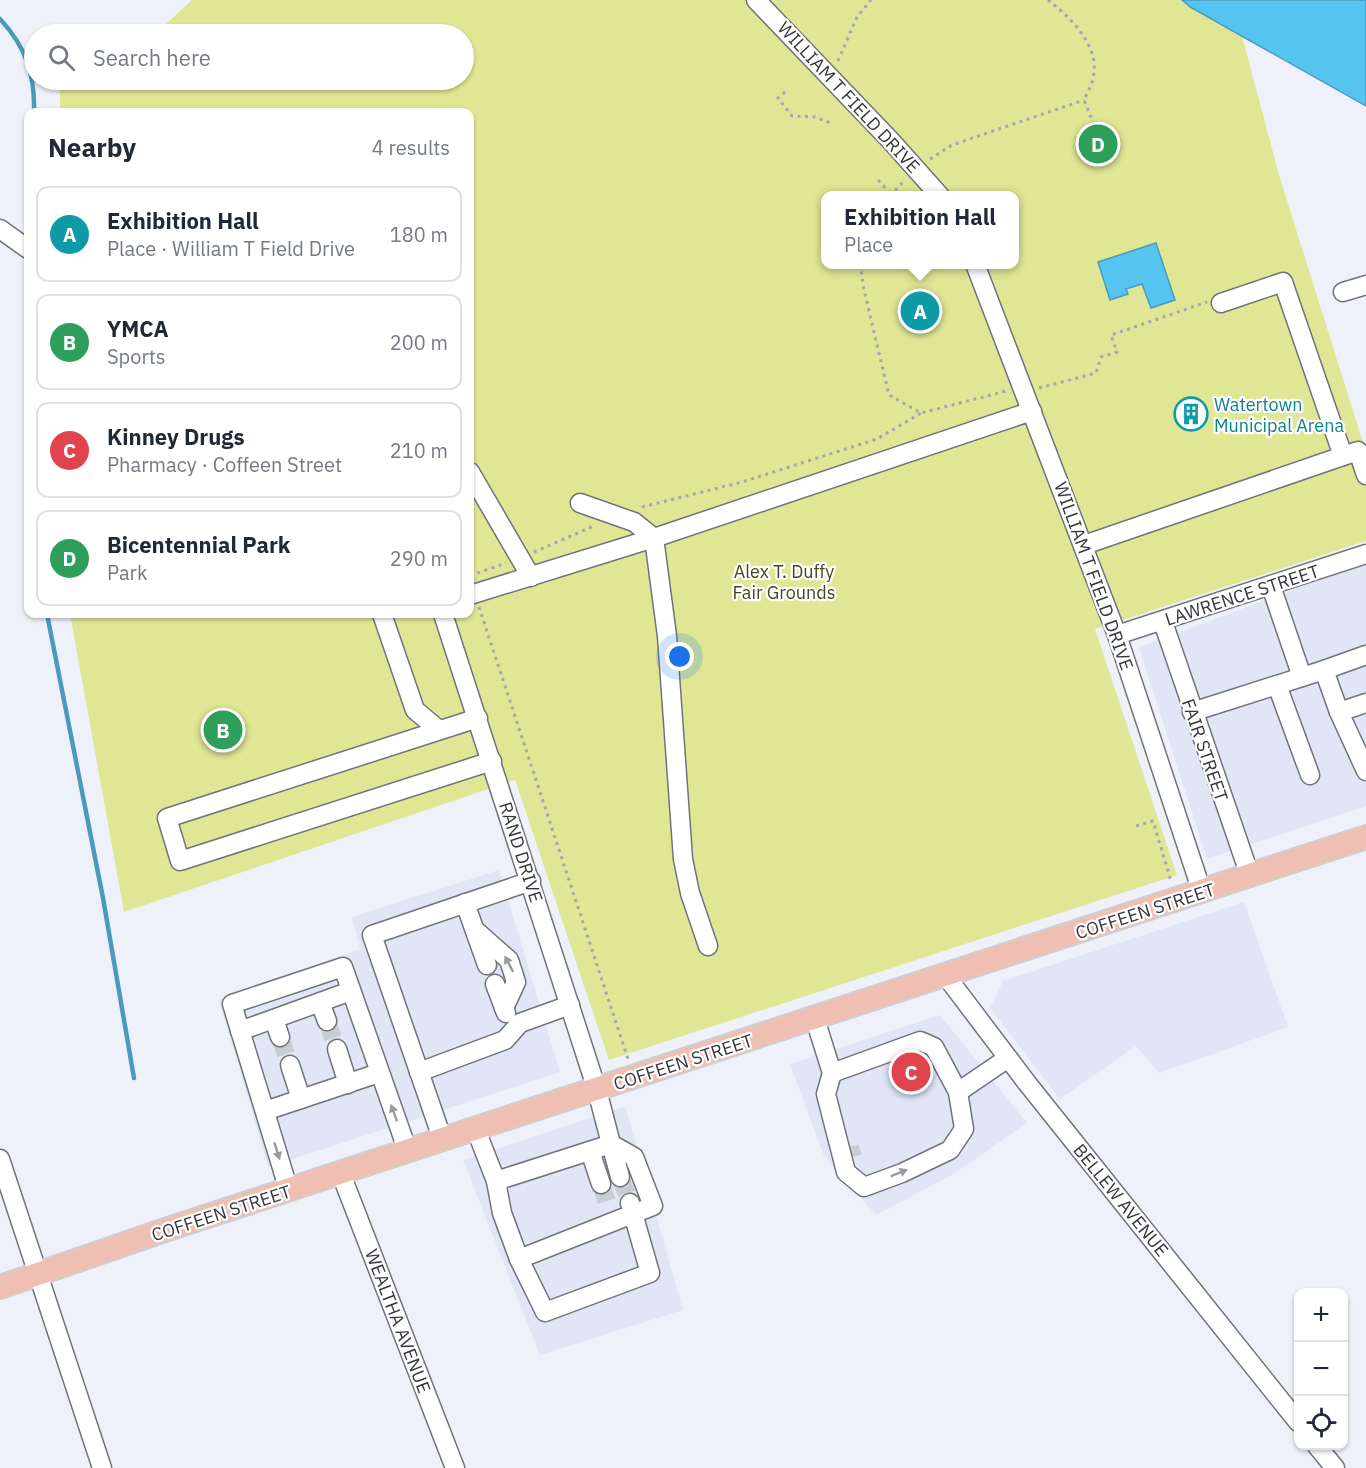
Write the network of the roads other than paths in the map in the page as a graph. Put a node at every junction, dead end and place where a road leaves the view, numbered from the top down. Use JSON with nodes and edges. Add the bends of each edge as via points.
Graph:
{"nodes":[{"id":1,"x":756,"y":0,"type":"edge"},
{"id":2,"x":936,"y":191,"type":"edge"},
{"id":3,"x":0,"y":229,"type":"edge"},
{"id":4,"x":24,"y":246,"type":"edge"},
{"id":5,"x":977,"y":269,"type":"edge"},
{"id":6,"x":1366,"y":285,"type":"edge"},
{"id":7,"x":1343,"y":292,"type":"dead end"},
{"id":8,"x":1221,"y":303,"type":"dead end"},
{"id":9,"x":1032,"y":411,"type":"junction"},
{"id":10,"x":1343,"y":456,"type":"junction"},
{"id":11,"x":1366,"y":476,"type":"edge"},
{"id":12,"x":474,"y":479,"type":"edge"},
{"id":13,"x":580,"y":503,"type":"dead end"},
{"id":14,"x":654,"y":538,"type":"junction"},
{"id":15,"x":1084,"y":545,"type":"junction"},
{"id":16,"x":1366,"y":554,"type":"edge"},
{"id":17,"x":531,"y":577,"type":"junction"},
{"id":18,"x":1271,"y":586,"type":"junction"},
{"id":19,"x":474,"y":594,"type":"edge"},
{"id":20,"x":383,"y":618,"type":"edge"},
{"id":21,"x":444,"y":618,"type":"edge"},
{"id":22,"x":1163,"y":622,"type":"junction"},
{"id":23,"x":1118,"y":634,"type":"junction"},
{"id":24,"x":1366,"y":655,"type":"edge"},
{"id":25,"x":1324,"y":670,"type":"junction"},
{"id":26,"x":1302,"y":677,"type":"junction"},
{"id":27,"x":1277,"y":686,"type":"junction"},
{"id":28,"x":1366,"y":703,"type":"edge"},
{"id":29,"x":1192,"y":712,"type":"junction"},
{"id":30,"x":1339,"y":712,"type":"junction"},
{"id":31,"x":478,"y":718,"type":"junction"},
{"id":32,"x":439,"y":730,"type":"junction"},
{"id":33,"x":492,"y":761,"type":"junction"},
{"id":34,"x":1366,"y":771,"type":"edge"},
{"id":35,"x":1310,"y":775,"type":"dead end"},
{"id":36,"x":1366,"y":837,"type":"edge"},
{"id":37,"x":1250,"y":876,"type":"junction"},
{"id":38,"x":531,"y":881,"type":"junction"},
{"id":39,"x":1202,"y":892,"type":"junction"},
{"id":40,"x":465,"y":903,"type":"junction"},
{"id":41,"x":475,"y":930,"type":"junction"},
{"id":42,"x":708,"y":946,"type":"dead end"},
{"id":43,"x":487,"y":965,"type":"dead end"},
{"id":44,"x":946,"y":976,"type":"junction"},
{"id":45,"x":495,"y":984,"type":"dead end"},
{"id":46,"x":351,"y":992,"type":"junction"},
{"id":47,"x":320,"y":1002,"type":"junction"},
{"id":48,"x":570,"y":1005,"type":"junction"},
{"id":49,"x":504,"y":1008,"type":"junction"},
{"id":50,"x":274,"y":1019,"type":"junction"},
{"id":51,"x":815,"y":1019,"type":"junction"},
{"id":52,"x":327,"y":1021,"type":"tunnel mouth"},
{"id":53,"x":513,"y":1029,"type":"junction"},
{"id":54,"x":240,"y":1030,"type":"junction"},
{"id":55,"x":280,"y":1037,"type":"tunnel mouth"},
{"id":56,"x":337,"y":1050,"type":"tunnel mouth"},
{"id":57,"x":1008,"y":1058,"type":"junction"},
{"id":58,"x":290,"y":1065,"type":"tunnel mouth"},
{"id":59,"x":419,"y":1072,"type":"junction"},
{"id":60,"x":380,"y":1073,"type":"junction"},
{"id":61,"x":832,"y":1073,"type":"junction"},
{"id":62,"x":348,"y":1084,"type":"junction"},
{"id":63,"x":597,"y":1090,"type":"junction"},
{"id":64,"x":958,"y":1092,"type":"junction"},
{"id":65,"x":301,"y":1099,"type":"junction"},
{"id":66,"x":266,"y":1111,"type":"junction"},
{"id":67,"x":476,"y":1130,"type":"junction"},
{"id":68,"x":836,"y":1132,"type":"junction"},
{"id":69,"x":443,"y":1141,"type":"junction"},
{"id":70,"x":611,"y":1144,"type":"junction"},
{"id":71,"x":590,"y":1151,"type":"junction"},
{"id":72,"x":408,"y":1152,"type":"junction"},
{"id":73,"x":0,"y":1160,"type":"edge"},
{"id":74,"x":341,"y":1174,"type":"junction"},
{"id":75,"x":620,"y":1177,"type":"tunnel mouth"},
{"id":76,"x":496,"y":1181,"type":"junction"},
{"id":77,"x":601,"y":1184,"type":"tunnel mouth"},
{"id":78,"x":864,"y":1187,"type":"junction"},
{"id":79,"x":289,"y":1191,"type":"junction"},
{"id":80,"x":632,"y":1208,"type":"junction"},
{"id":81,"x":519,"y":1259,"type":"junction"},
{"id":82,"x":38,"y":1275,"type":"junction"},
{"id":83,"x":0,"y":1287,"type":"edge"},
{"id":84,"x":1294,"y":1416,"type":"edge"},
{"id":85,"x":1320,"y":1450,"type":"edge"},
{"id":86,"x":102,"y":1468,"type":"edge"},
{"id":87,"x":455,"y":1468,"type":"edge"},
{"id":88,"x":1335,"y":1468,"type":"edge"}],
"edges":[{"from":1,"to":2,"type":"street","name":"WILLIAM T FIELD DRIVE"},
{"from":3,"to":4,"type":"street"},
{"from":5,"to":9,"type":"street","name":"WILLIAM T FIELD DRIVE"},
{"from":6,"to":7,"type":"street"},
{"from":8,"to":10,"type":"street","via":[[1283,282]]},
{"from":9,"to":14,"type":"street"},
{"from":9,"to":15,"type":"street","name":"WILLIAM T FIELD DRIVE"},
{"from":10,"to":11,"type":"street","via":[[1358,451]]},
{"from":10,"to":15,"type":"street"},
{"from":12,"to":17,"type":"street"},
{"from":13,"to":14,"type":"street","via":[[634,522]]},
{"from":14,"to":17,"type":"street"},
{"from":14,"to":42,"type":"street","via":[[667,636],[683,859]]},
{"from":15,"to":23,"type":"street","name":"WILLIAM T FIELD DRIVE"},
{"from":16,"to":18,"type":"street","name":"LAWRENCE STREET"},
{"from":17,"to":19,"type":"street"},
{"from":18,"to":22,"type":"street","name":"LAWRENCE STREET"},
{"from":18,"to":26,"type":"street"},
{"from":20,"to":32,"type":"street","via":[[415,710]]},
{"from":21,"to":31,"type":"street","name":"RAND DRIVE"},
{"from":22,"to":23,"type":"street","name":"LAWRENCE STREET"},
{"from":22,"to":29,"type":"street","name":"FAIR STREET"},
{"from":23,"to":39,"type":"street","name":"WILLIAM T FIELD DRIVE"},
{"from":24,"to":25,"type":"street"},
{"from":25,"to":26,"type":"street"},
{"from":25,"to":30,"type":"street"},
{"from":26,"to":27,"type":"street"},
{"from":27,"to":29,"type":"street"},
{"from":27,"to":35,"type":"street"},
{"from":28,"to":30,"type":"street"},
{"from":29,"to":37,"type":"street","name":"FAIR STREET"},
{"from":30,"to":34,"type":"street"},
{"from":31,"to":32,"type":"street"},
{"from":31,"to":33,"type":"street","name":"RAND DRIVE"},
{"from":32,"to":33,"type":"street","via":[[167,818],[180,861]]},
{"from":33,"to":38,"type":"street","name":"RAND DRIVE"},
{"from":36,"to":37,"type":"main road","name":"COFFEEN STREET"},
{"from":37,"to":39,"type":"main road","name":"COFFEEN STREET"},
{"from":38,"to":40,"type":"street"},
{"from":38,"to":48,"type":"street","name":"RAND DRIVE"},
{"from":39,"to":44,"type":"main road","name":"COFFEEN STREET"},
{"from":40,"to":41,"type":"street"},
{"from":40,"to":59,"type":"street","via":[[372,935]]},
{"from":41,"to":43,"type":"street"},
{"from":49,"to":41,"type":"street","one_way":true,"via":[[516,982],[509,960]]},
{"from":44,"to":51,"type":"main road","name":"COFFEEN STREET"},
{"from":44,"to":57,"type":"street","name":"BELLEW AVENUE"},
{"from":45,"to":49,"type":"street"},
{"from":46,"to":47,"type":"street"},
{"from":46,"to":54,"type":"street","via":[[343,967],[232,1004]]},
{"from":46,"to":60,"type":"street"},
{"from":47,"to":50,"type":"street"},
{"from":47,"to":52,"type":"street"},
{"from":48,"to":53,"type":"street"},
{"from":48,"to":63,"type":"street","name":"RAND DRIVE"},
{"from":49,"to":53,"type":"street"},
{"from":50,"to":54,"type":"street"},
{"from":50,"to":55,"type":"street"},
{"from":51,"to":61,"type":"street"},
{"from":51,"to":63,"type":"main road","name":"COFFEEN STREET"},
{"from":53,"to":59,"type":"street","via":[[505,1040]]},
{"from":54,"to":66,"type":"street"},
{"from":56,"to":62,"type":"street"},
{"from":57,"to":64,"type":"street"},
{"from":57,"to":84,"type":"street","name":"BELLEW AVENUE"},
{"from":58,"to":65,"type":"street"},
{"from":59,"to":69,"type":"street"},
{"from":60,"to":62,"type":"street"},
{"from":72,"to":60,"type":"street","one_way":true},
{"from":61,"to":64,"type":"street","via":[[920,1041],[934,1047]]},
{"from":61,"to":68,"type":"street","via":[[826,1094]]},
{"from":62,"to":65,"type":"street"},
{"from":63,"to":67,"type":"main road","name":"COFFEEN STREET"},
{"from":63,"to":70,"type":"street","name":"RAND DRIVE"},
{"from":78,"to":64,"type":"street","one_way":true,"via":[[950,1150],[964,1129]]},
{"from":65,"to":66,"type":"street"},
{"from":66,"to":79,"type":"street","one_way":true},
{"from":67,"to":69,"type":"main road","name":"COFFEEN STREET"},
{"from":67,"to":76,"type":"street"},
{"from":68,"to":78,"type":"street","via":[[846,1172]]},
{"from":68,"to":78,"type":"street","via":[[846,1135]]},
{"from":69,"to":72,"type":"main road","name":"COFFEEN STREET"},
{"from":70,"to":71,"type":"street"},
{"from":70,"to":75,"type":"street","name":"RAND DRIVE"},
{"from":70,"to":80,"type":"street","via":[[634,1157],[653,1206]]},
{"from":71,"to":76,"type":"street"},
{"from":71,"to":77,"type":"street"},
{"from":72,"to":74,"type":"main road","name":"COFFEEN STREET"},
{"from":73,"to":82,"type":"street"},
{"from":74,"to":79,"type":"main road","name":"COFFEEN STREET"},
{"from":74,"to":87,"type":"street","name":"WEALTHA AVENUE"},
{"from":76,"to":81,"type":"street","via":[[502,1213]]},
{"from":79,"to":82,"type":"main road","name":"COFFEEN STREET"},
{"from":80,"to":81,"type":"street"},
{"from":80,"to":81,"type":"street","via":[[650,1273],[545,1311]]},
{"from":82,"to":83,"type":"main road","name":"COFFEEN STREET"},
{"from":82,"to":86,"type":"street"},
{"from":85,"to":88,"type":"street"}]}
